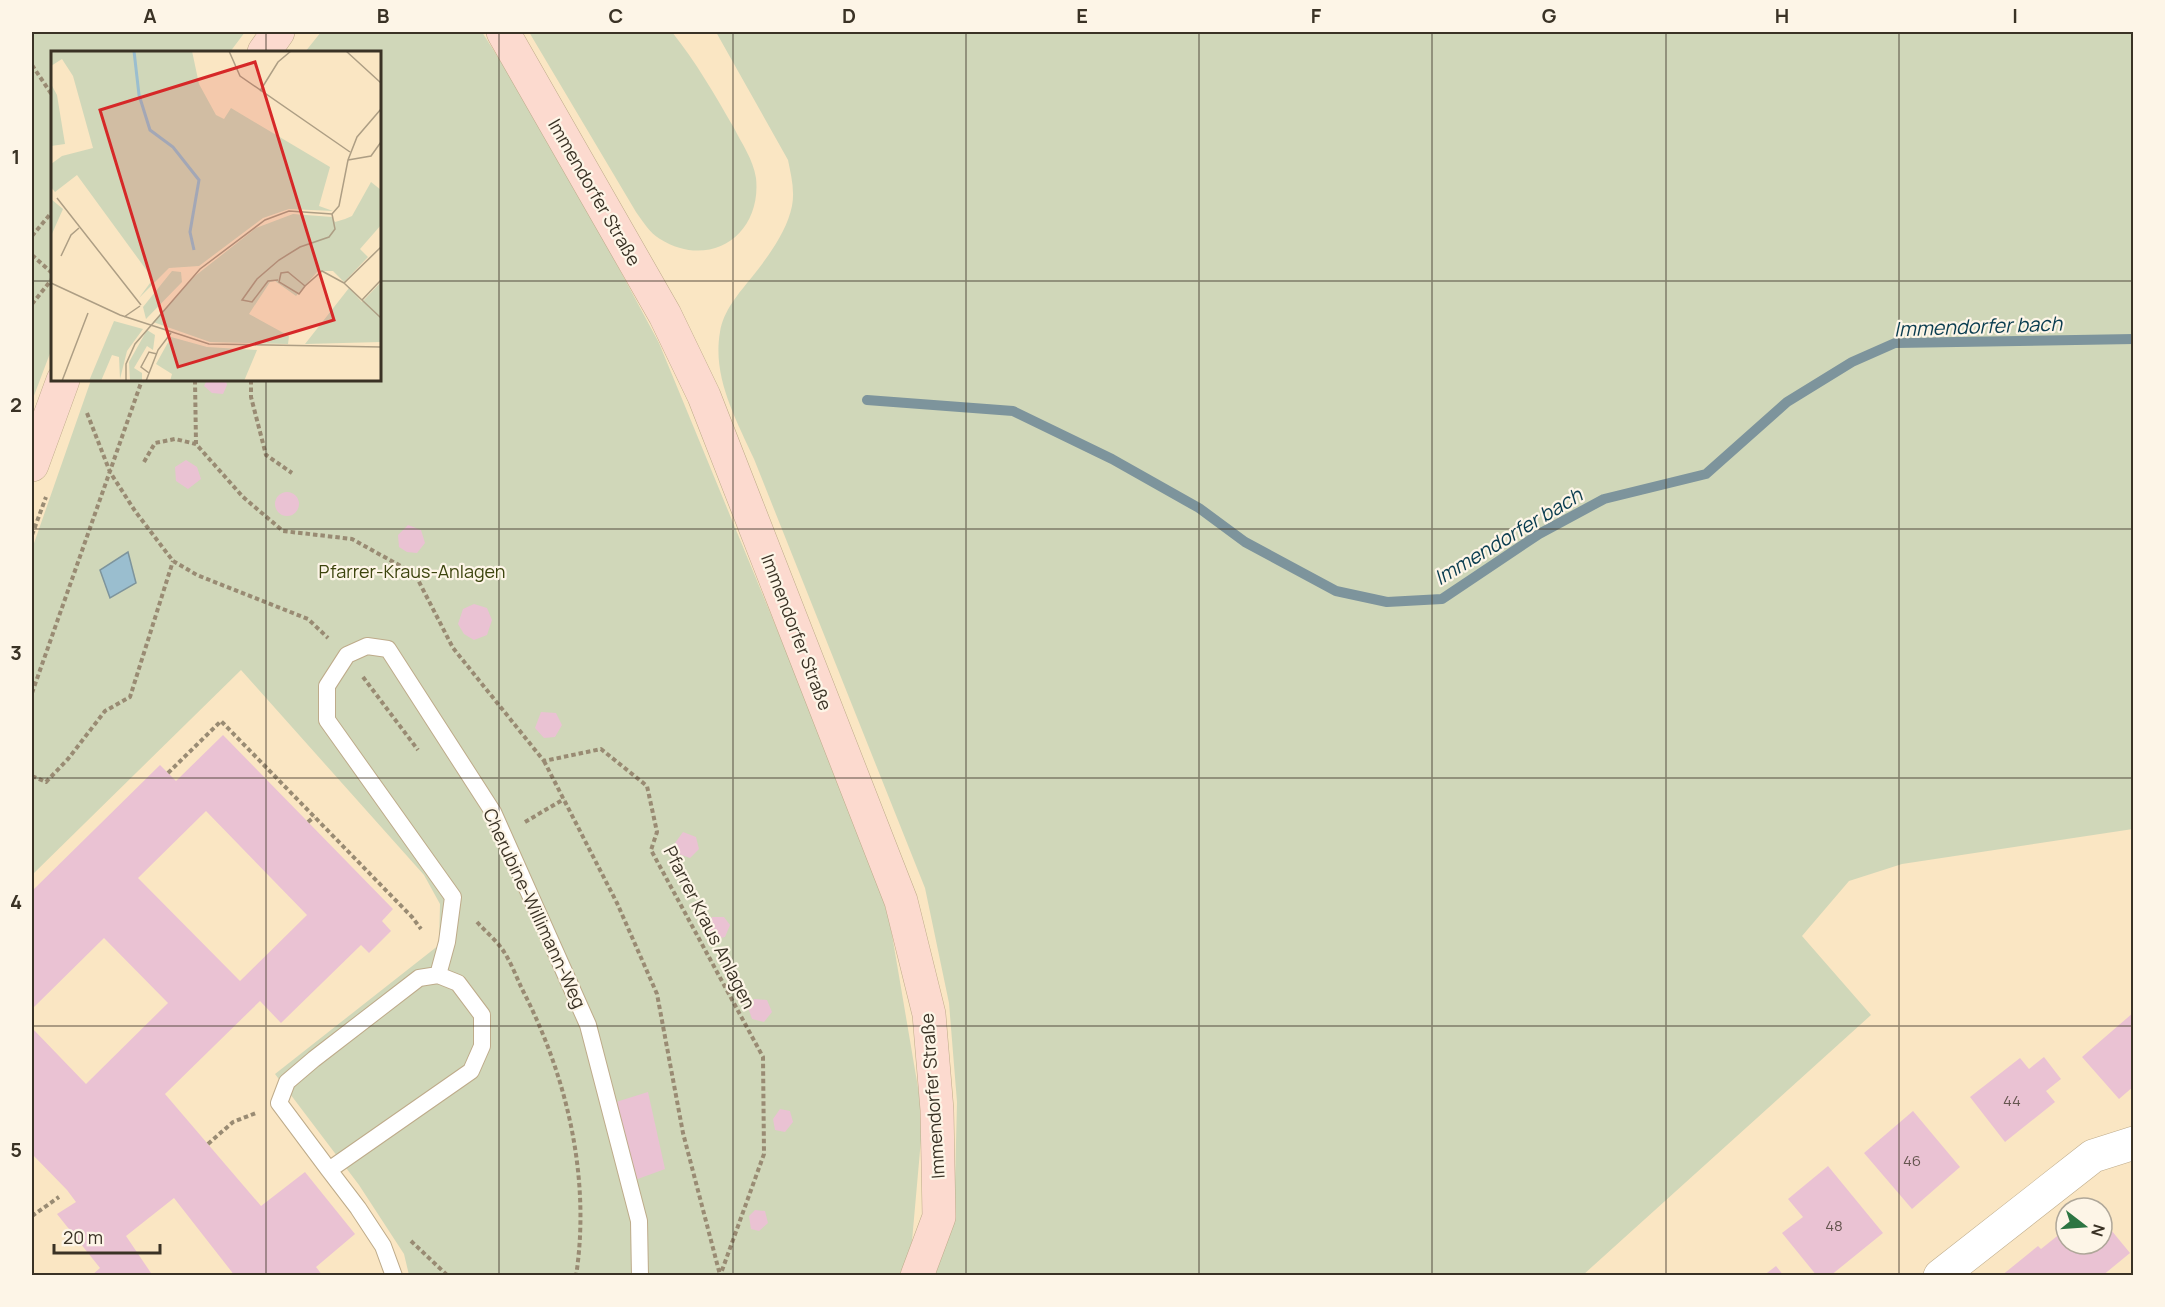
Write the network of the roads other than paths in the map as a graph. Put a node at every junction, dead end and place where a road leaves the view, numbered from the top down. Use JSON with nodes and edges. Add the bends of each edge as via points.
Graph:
{"nodes":[{"id":1,"x":278,"y":32,"type":"edge"},
{"id":2,"x":503,"y":32,"type":"edge"},
{"id":3,"x":265,"y":51,"type":"edge"},
{"id":4,"x":63,"y":381,"type":"edge"},
{"id":5,"x":32,"y":465,"type":"edge"},
{"id":6,"x":438,"y":975,"type":"junction"},
{"id":7,"x":2133,"y":1143,"type":"edge"},
{"id":8,"x":329,"y":1170,"type":"junction"},
{"id":9,"x":394,"y":1275,"type":"edge"},
{"id":10,"x":640,"y":1275,"type":"edge"},
{"id":11,"x":917,"y":1275,"type":"edge"},
{"id":12,"x":1940,"y":1275,"type":"edge"}],
"edges":[{"from":1,"to":3,"type":"street"},
{"from":2,"to":11,"type":"street","name":"Immendorfer Straße","via":[[665,315],[696,379],[901,902],[929,1014],[937,1110],[939,1217]]},
{"from":4,"to":5,"type":"street"},
{"from":6,"to":8,"type":"lane","via":[[458,983],[482,1015],[482,1046],[471,1071]]},
{"from":6,"to":8,"type":"lane","via":[[419,978],[287,1082],[279,1103]]},
{"from":6,"to":10,"type":"lane","name":"Cherubine-Willimann-Weg","via":[[453,897],[327,720],[327,686],[347,655],[367,646],[388,649],[493,812],[588,1025],[639,1221]]},
{"from":7,"to":12,"type":"street","via":[[2093,1156]]},
{"from":8,"to":9,"type":"lane","via":[[383,1246]]}]}
